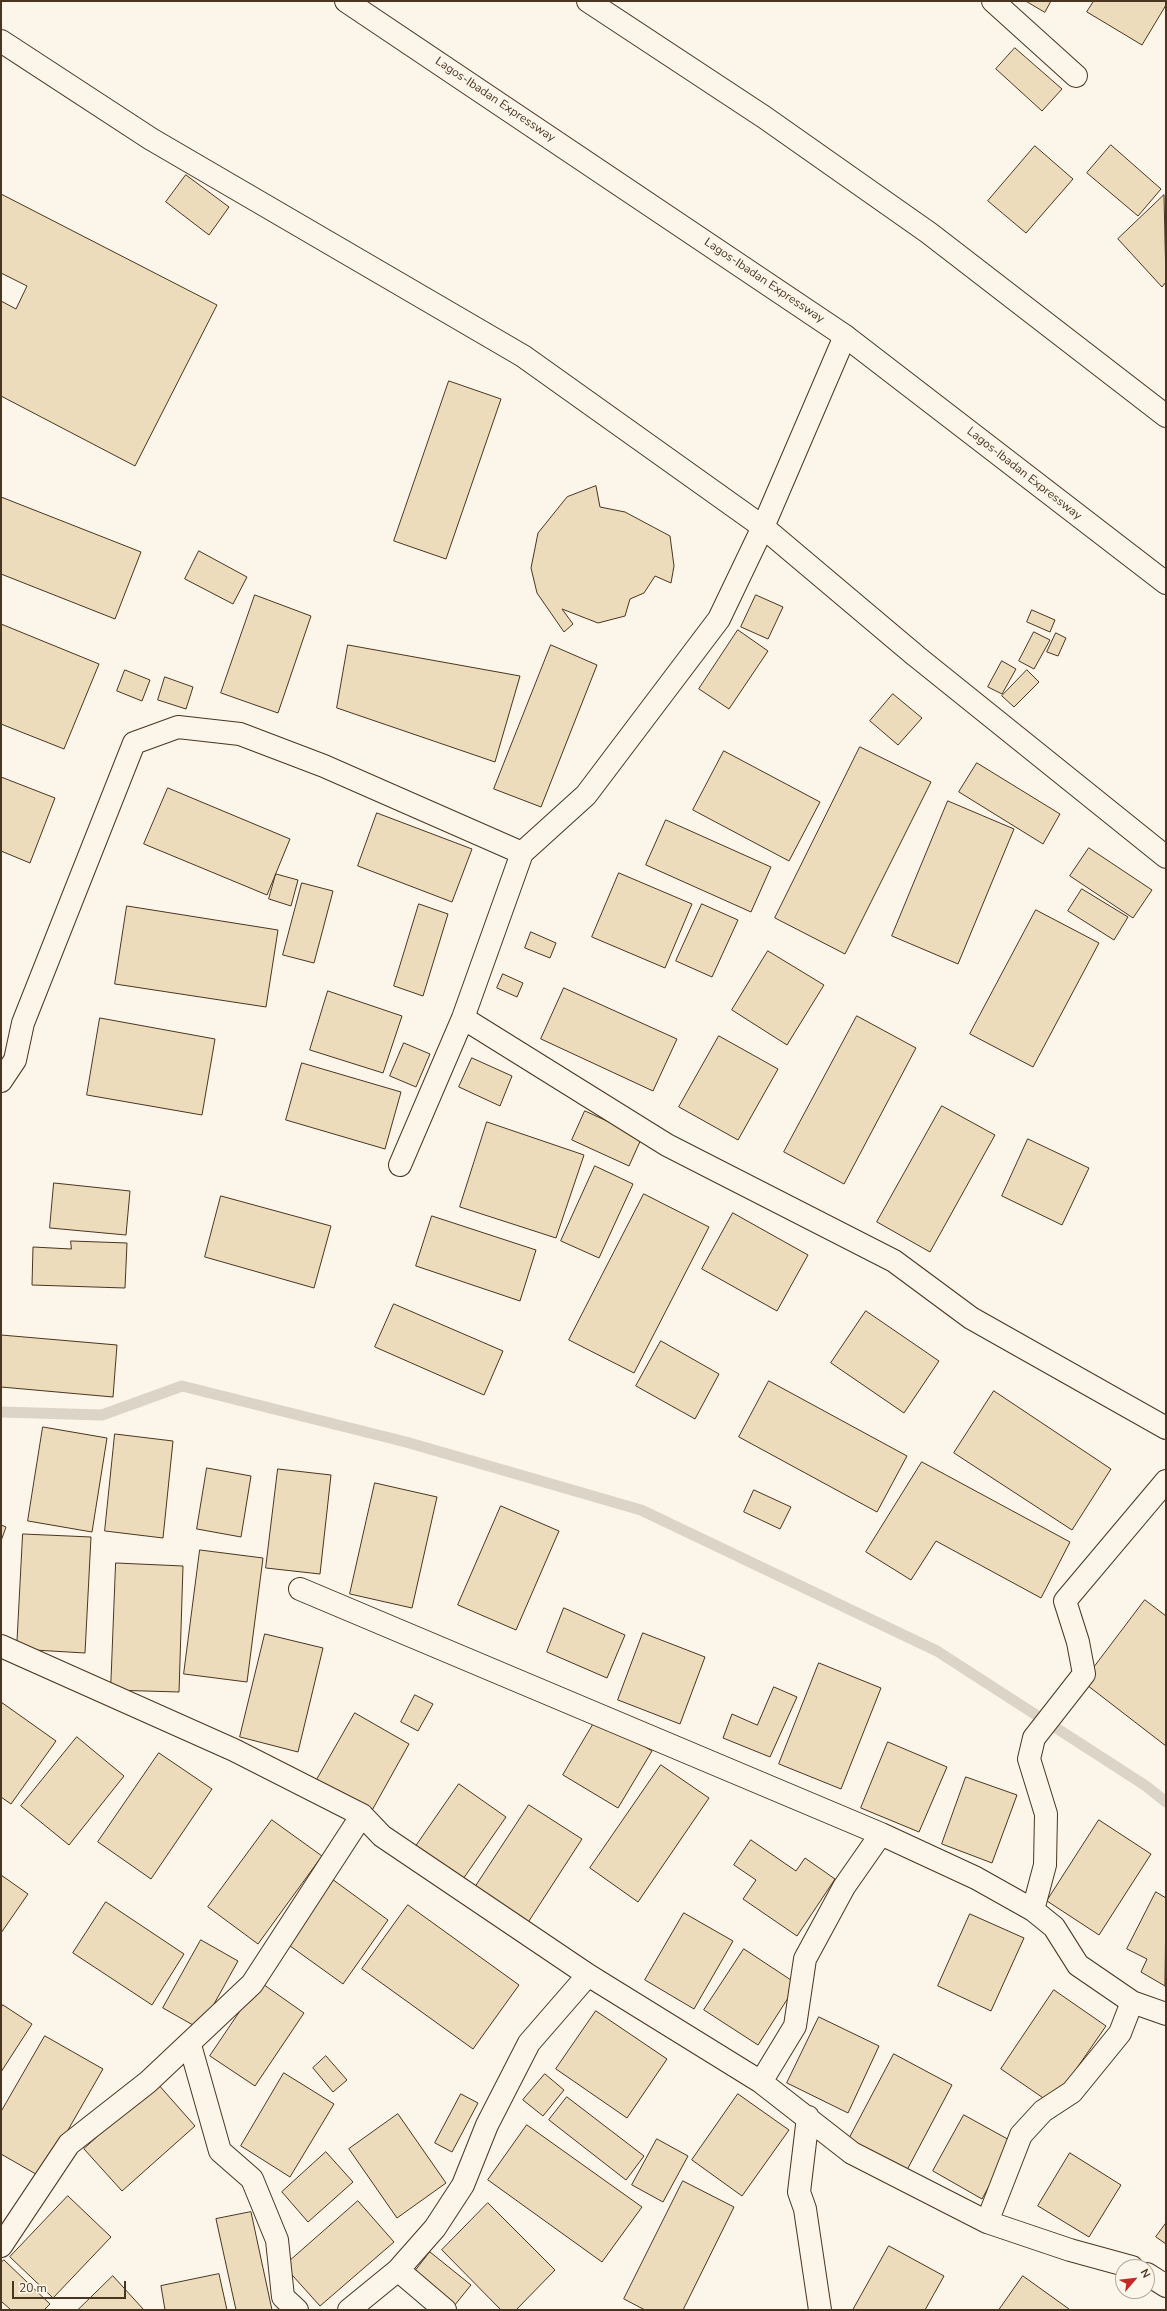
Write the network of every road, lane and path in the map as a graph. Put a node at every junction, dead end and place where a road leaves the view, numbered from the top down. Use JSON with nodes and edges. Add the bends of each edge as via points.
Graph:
{"nodes":[{"id":1,"x":346,"y":1,"type":"edge"},
{"id":2,"x":588,"y":1,"type":"edge"},
{"id":3,"x":993,"y":1,"type":"edge"},
{"id":4,"x":1,"y":41,"type":"edge"},
{"id":5,"x":1076,"y":76,"type":"dead end"},
{"id":6,"x":845,"y":336,"type":"junction"},
{"id":7,"x":1166,"y":416,"type":"edge"},
{"id":8,"x":763,"y":526,"type":"junction"},
{"id":9,"x":1166,"y":583,"type":"edge"},
{"id":10,"x":522,"y":853,"type":"junction"},
{"id":11,"x":1166,"y":857,"type":"edge"},
{"id":12,"x":463,"y":1018,"type":"junction"},
{"id":13,"x":1,"y":1082,"type":"edge"},
{"id":14,"x":400,"y":1165,"type":"dead end"},
{"id":15,"x":1166,"y":1428,"type":"edge"},
{"id":16,"x":1166,"y":1481,"type":"edge"},
{"id":17,"x":300,"y":1589,"type":"dead end"},
{"id":18,"x":1,"y":1646,"type":"edge"},
{"id":19,"x":362,"y":1815,"type":"junction"},
{"id":20,"x":881,"y":1834,"type":"junction"},
{"id":21,"x":1033,"y":1910,"type":"junction"},
{"id":22,"x":588,"y":1975,"type":"junction"},
{"id":23,"x":1132,"y":2002,"type":"junction"},
{"id":24,"x":1166,"y":2014,"type":"edge"},
{"id":25,"x":190,"y":2044,"type":"junction"},
{"id":26,"x":761,"y":2082,"type":"junction"},
{"id":27,"x":808,"y":2117,"type":"junction"},
{"id":28,"x":987,"y":2222,"type":"junction"},
{"id":29,"x":1,"y":2246,"type":"edge"},
{"id":30,"x":1115,"y":2262,"type":"edge"},
{"id":31,"x":398,"y":2270,"type":"junction"},
{"id":32,"x":1155,"y":2279,"type":"edge"},
{"id":33,"x":1166,"y":2286,"type":"edge"},
{"id":34,"x":297,"y":2310,"type":"edge"},
{"id":35,"x":349,"y":2310,"type":"edge"},
{"id":36,"x":445,"y":2310,"type":"edge"},
{"id":37,"x":820,"y":2310,"type":"edge"}],
"edges":[{"from":1,"to":6,"type":"main road","name":"Lagos-Ibadan Expressway"},
{"from":2,"to":7,"type":"main road","via":[[764,117],[929,233]]},
{"from":3,"to":5,"type":"main road"},
{"from":4,"to":8,"type":"main road","via":[[152,139],[523,356]]},
{"from":6,"to":8,"type":"main road"},
{"from":6,"to":9,"type":"main road","name":"Lagos-Ibadan Expressway"},
{"from":8,"to":10,"type":"main road","via":[[719,619],[586,795]]},
{"from":8,"to":11,"type":"main road","via":[[916,656]]},
{"from":10,"to":12,"type":"main road"},
{"from":10,"to":13,"type":"main road","via":[[324,766],[240,734],[178,727],[134,743],[23,1023],[15,1060]]},
{"from":12,"to":14,"type":"main road"},
{"from":12,"to":15,"type":"main road","via":[[667,1145],[894,1261],[971,1318]]},
{"from":16,"to":21,"type":"main road","via":[[1065,1601],[1078,1642],[1084,1674],[1034,1738],[1029,1759],[1046,1814],[1045,1865]]},
{"from":17,"to":20,"type":"main road"},
{"from":18,"to":19,"type":"main road","via":[[234,1750]]},
{"from":19,"to":22,"type":"main road","via":[[382,1836]]},
{"from":19,"to":25,"type":"main road","via":[[252,1984]]},
{"from":20,"to":21,"type":"main road","via":[[976,1878]]},
{"from":20,"to":26,"type":"main road","via":[[844,1887],[805,1959],[795,2026]]},
{"from":21,"to":23,"type":"main road","via":[[1054,1927],[1078,1965]]},
{"from":22,"to":26,"type":"main road"},
{"from":22,"to":31,"type":"main road","via":[[530,2043],[487,2125],[463,2185],[435,2228]]},
{"from":23,"to":24,"type":"main road"},
{"from":23,"to":28,"type":"main road","via":[[1120,2032],[1072,2092],[1043,2111],[1021,2135]]},
{"from":25,"to":29,"type":"main road","via":[[148,2082],[69,2144]]},
{"from":25,"to":34,"type":"main road","via":[[220,2151],[252,2179],[277,2240],[283,2297]]},
{"from":26,"to":27,"type":"main road"},
{"from":27,"to":28,"type":"main road","via":[[852,2152]]},
{"from":27,"to":37,"type":"main road","via":[[799,2192],[805,2209]]},
{"from":28,"to":30,"type":"main road"},
{"from":31,"to":35,"type":"main road"},
{"from":31,"to":36,"type":"main road"},
{"from":32,"to":33,"type":"main road"}]}
